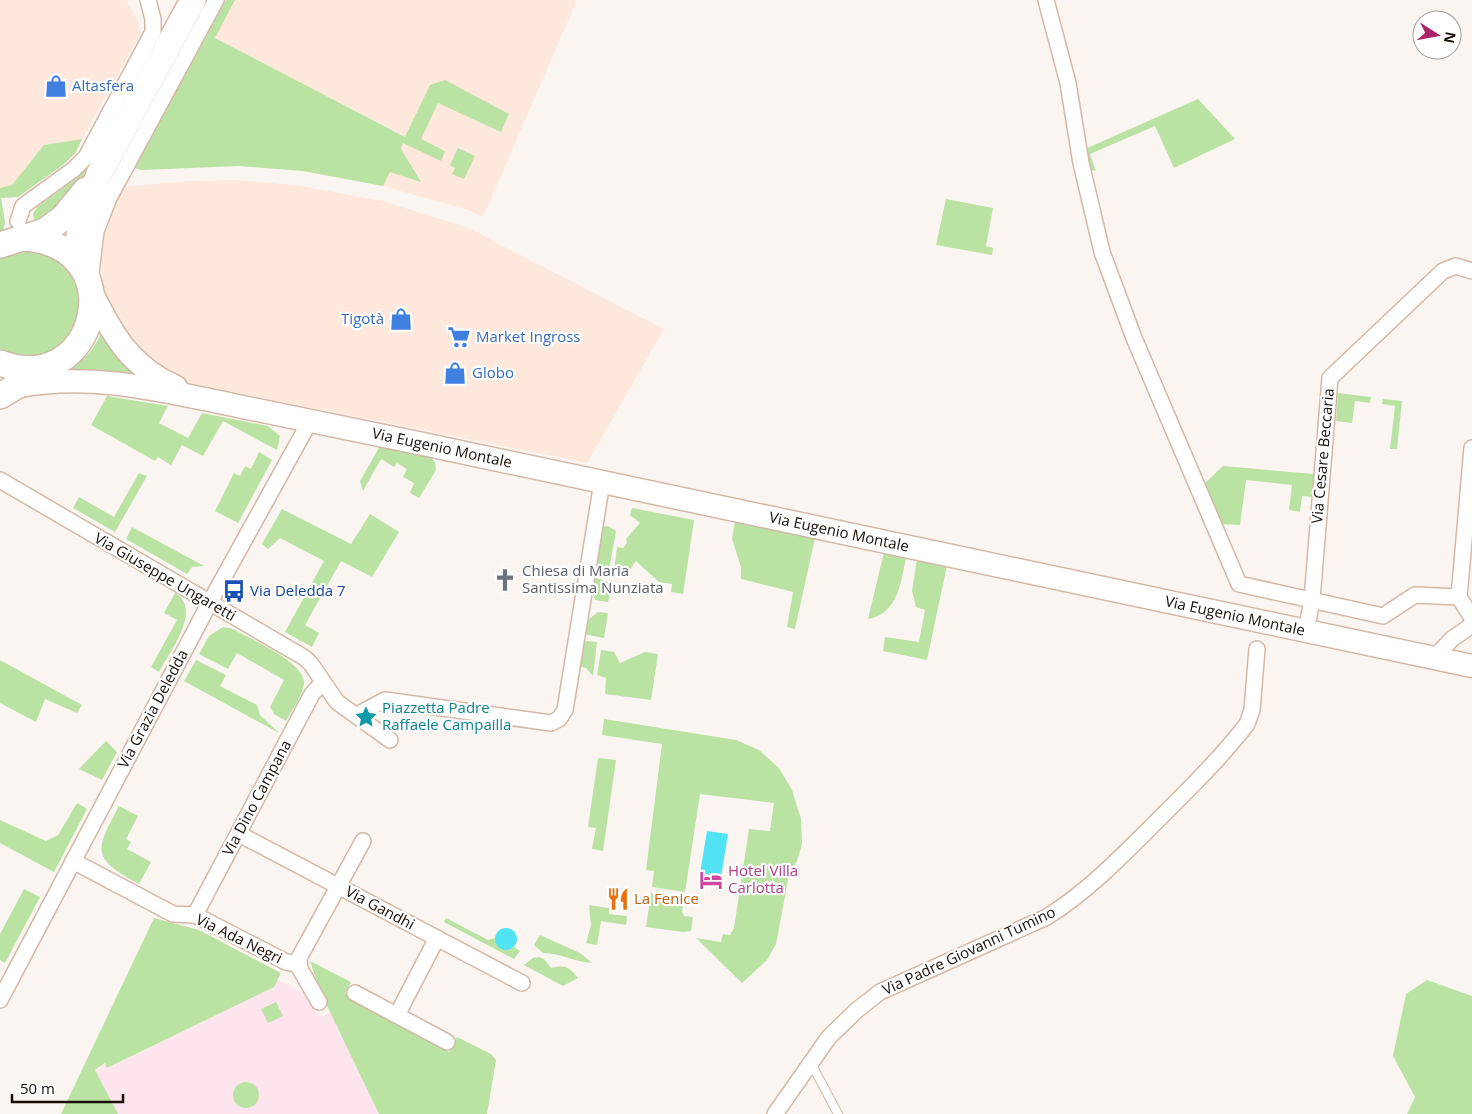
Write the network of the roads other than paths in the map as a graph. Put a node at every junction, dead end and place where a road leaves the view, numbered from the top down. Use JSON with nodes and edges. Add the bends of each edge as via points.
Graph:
{"nodes":[{"id":1,"x":148,"y":0,"type":"edge"},
{"id":2,"x":216,"y":0,"type":"edge"},
{"id":3,"x":1046,"y":0,"type":"edge"},
{"id":4,"x":188,"y":6,"type":"edge"},
{"id":5,"x":99,"y":174,"type":"junction"},
{"id":6,"x":9,"y":238,"type":"edge"},
{"id":7,"x":80,"y":264,"type":"junction"},
{"id":8,"x":1472,"y":271,"type":"edge"},
{"id":9,"x":92,"y":290,"type":"junction"},
{"id":10,"x":25,"y":376,"type":"edge"},
{"id":11,"x":205,"y":399,"type":"junction"},
{"id":12,"x":310,"y":421,"type":"junction"},
{"id":13,"x":1472,"y":448,"type":"edge"},
{"id":14,"x":0,"y":480,"type":"edge"},
{"id":15,"x":602,"y":482,"type":"junction"},
{"id":16,"x":1459,"y":597,"type":"junction"},
{"id":17,"x":1312,"y":600,"type":"junction"},
{"id":18,"x":209,"y":604,"type":"junction"},
{"id":19,"x":1472,"y":618,"type":"edge"},
{"id":20,"x":1472,"y":625,"type":"edge"},
{"id":21,"x":1306,"y":631,"type":"junction"},
{"id":22,"x":1257,"y":649,"type":"dead end"},
{"id":23,"x":1434,"y":658,"type":"junction"},
{"id":24,"x":1472,"y":666,"type":"edge"},
{"id":25,"x":323,"y":682,"type":"junction"},
{"id":26,"x":357,"y":715,"type":"junction"},
{"id":27,"x":390,"y":740,"type":"dead end"},
{"id":28,"x":239,"y":834,"type":"junction"},
{"id":29,"x":363,"y":841,"type":"dead end"},
{"id":30,"x":73,"y":862,"type":"junction"},
{"id":31,"x":338,"y":887,"type":"junction"},
{"id":32,"x":195,"y":915,"type":"junction"},
{"id":33,"x":438,"y":938,"type":"junction"},
{"id":34,"x":298,"y":964,"type":"junction"},
{"id":35,"x":522,"y":982,"type":"dead end"},
{"id":36,"x":355,"y":993,"type":"dead end"},
{"id":37,"x":0,"y":1000,"type":"edge"},
{"id":38,"x":319,"y":1002,"type":"dead end"},
{"id":39,"x":397,"y":1015,"type":"junction"},
{"id":40,"x":447,"y":1042,"type":"dead end"},
{"id":41,"x":811,"y":1062,"type":"junction"},
{"id":42,"x":775,"y":1114,"type":"edge"},
{"id":43,"x":838,"y":1114,"type":"edge"}],
"edges":[{"from":1,"to":6,"type":"street","via":[[153,19],[152,32],[86,157],[23,206]]},
{"from":2,"to":9,"type":"street","via":[[109,198],[96,231],[91,260]]},
{"from":3,"to":17,"type":"street","via":[[1068,82],[1081,163],[1102,252],[1134,338],[1239,584]]},
{"from":4,"to":5,"type":"main road"},
{"from":5,"to":6,"type":"main road","via":[[63,218],[45,231]]},
{"from":5,"to":7,"type":"main road","via":[[83,218]]},
{"from":6,"to":7,"type":"main road","via":[[39,239],[54,244]]},
{"from":7,"to":9,"type":"main road"},
{"from":8,"to":17,"type":"street","name":"Via Cesare Beccaria","via":[[1456,266],[1443,271],[1330,378]]},
{"from":9,"to":10,"type":"main road","via":[[93,311],[88,328],[74,349]]},
{"from":9,"to":11,"type":"main road","via":[[107,323],[125,350],[143,368],[156,378]]},
{"from":10,"to":11,"type":"main road","via":[[126,385]]},
{"from":11,"to":12,"type":"main road","name":"Via Eugenio Montale"},
{"from":12,"to":15,"type":"main road","name":"Via Eugenio Montale"},
{"from":12,"to":18,"type":"street","name":"Via Grazia Deledda"},
{"from":13,"to":16,"type":"street"},
{"from":14,"to":18,"type":"street","name":"Via Giuseppe Ungaretti"},
{"from":15,"to":21,"type":"main road","name":"Via Eugenio Montale"},
{"from":15,"to":26,"type":"street","via":[[565,710],[559,719],[551,723],[386,700]]},
{"from":16,"to":17,"type":"street","via":[[1416,595],[1383,616]]},
{"from":16,"to":19,"type":"street"},
{"from":17,"to":21,"type":"street","name":"Via Cesare Beccaria"},
{"from":18,"to":25,"type":"street","name":"Via Giuseppe Ungaretti","via":[[305,658]]},
{"from":18,"to":30,"type":"street","name":"Via Grazia Deledda"},
{"from":20,"to":23,"type":"street","via":[[1452,639]]},
{"from":21,"to":23,"type":"main road","name":"Via Eugenio Montale"},
{"from":22,"to":41,"type":"street","name":"Via Padre Giovanni Tumino","via":[[1252,710],[1247,724],[1101,877],[1047,917],[880,992],[828,1037]]},
{"from":23,"to":24,"type":"main road","name":"Via Eugenio Montale"},
{"from":25,"to":26,"type":"street","name":"Via Giuseppe Ungaretti","via":[[337,702]]},
{"from":25,"to":28,"type":"street","name":"Via Dino Campana","via":[[312,694]]},
{"from":26,"to":27,"type":"street","name":"Via Giuseppe Ungaretti"},
{"from":28,"to":31,"type":"street","name":"Via Gandhi"},
{"from":28,"to":32,"type":"street","name":"Via Dino Campana"},
{"from":29,"to":31,"type":"street"},
{"from":30,"to":32,"type":"street","name":"Via Ada Negri","via":[[173,914]]},
{"from":30,"to":37,"type":"street","name":"Via Grazia Deledda"},
{"from":31,"to":33,"type":"street","name":"Via Gandhi"},
{"from":31,"to":34,"type":"street"},
{"from":32,"to":34,"type":"street","name":"Via Ada Negri","via":[[286,962]]},
{"from":33,"to":35,"type":"street","name":"Via Gandhi"},
{"from":33,"to":39,"type":"street"},
{"from":34,"to":38,"type":"street"},
{"from":36,"to":39,"type":"street"},
{"from":39,"to":40,"type":"street"},
{"from":41,"to":42,"type":"street","name":"Via Padre Giovanni Tumino"},
{"from":41,"to":43,"type":"lane"}]}
